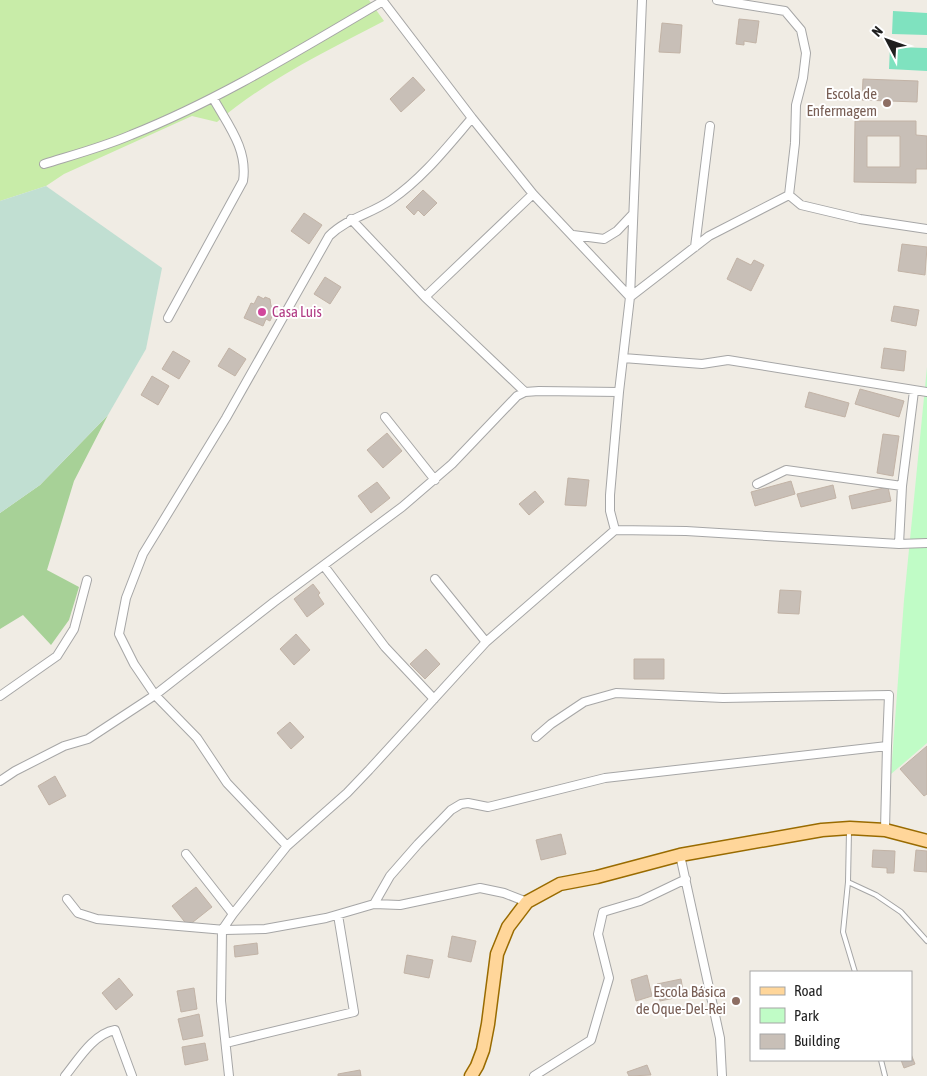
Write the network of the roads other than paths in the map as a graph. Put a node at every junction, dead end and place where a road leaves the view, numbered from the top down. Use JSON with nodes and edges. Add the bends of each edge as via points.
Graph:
{"nodes":[{"id":1,"x":642,"y":0,"type":"edge"},
{"id":2,"x":716,"y":0,"type":"edge"},
{"id":3,"x":383,"y":1,"type":"edge"},
{"id":4,"x":213,"y":98,"type":"junction"},
{"id":5,"x":472,"y":118,"type":"junction"},
{"id":6,"x":710,"y":126,"type":"dead end"},
{"id":7,"x":44,"y":164,"type":"dead end"},
{"id":8,"x":534,"y":194,"type":"junction"},
{"id":9,"x":789,"y":195,"type":"junction"},
{"id":10,"x":633,"y":214,"type":"junction"},
{"id":11,"x":352,"y":219,"type":"junction"},
{"id":12,"x":927,"y":229,"type":"edge"},
{"id":13,"x":573,"y":236,"type":"junction"},
{"id":14,"x":695,"y":247,"type":"junction"},
{"id":15,"x":425,"y":297,"type":"junction"},
{"id":16,"x":630,"y":297,"type":"junction"},
{"id":17,"x":168,"y":318,"type":"dead end"},
{"id":18,"x":623,"y":358,"type":"junction"},
{"id":19,"x":914,"y":391,"type":"junction"},
{"id":20,"x":525,"y":392,"type":"junction"},
{"id":21,"x":619,"y":392,"type":"junction"},
{"id":22,"x":927,"y":392,"type":"edge"},
{"id":23,"x":385,"y":417,"type":"dead end"},
{"id":24,"x":435,"y":480,"type":"junction"},
{"id":25,"x":757,"y":484,"type":"dead end"},
{"id":26,"x":902,"y":486,"type":"junction"},
{"id":27,"x":615,"y":530,"type":"junction"},
{"id":28,"x":927,"y":543,"type":"edge"},
{"id":29,"x":899,"y":544,"type":"junction"},
{"id":30,"x":324,"y":566,"type":"junction"},
{"id":31,"x":435,"y":579,"type":"dead end"},
{"id":32,"x":88,"y":580,"type":"dead end"},
{"id":33,"x":486,"y":642,"type":"junction"},
{"id":34,"x":155,"y":695,"type":"junction"},
{"id":35,"x":0,"y":696,"type":"edge"},
{"id":36,"x":434,"y":699,"type":"junction"},
{"id":37,"x":536,"y":737,"type":"dead end"},
{"id":38,"x":887,"y":746,"type":"junction"},
{"id":39,"x":0,"y":781,"type":"edge"},
{"id":40,"x":850,"y":828,"type":"junction"},
{"id":41,"x":885,"y":830,"type":"junction"},
{"id":42,"x":927,"y":841,"type":"edge"},
{"id":43,"x":287,"y":846,"type":"junction"},
{"id":44,"x":186,"y":854,"type":"dead end"},
{"id":45,"x":680,"y":855,"type":"junction"},
{"id":46,"x":686,"y":879,"type":"junction"},
{"id":47,"x":848,"y":882,"type":"junction"},
{"id":48,"x":67,"y":899,"type":"dead end"},
{"id":49,"x":527,"y":902,"type":"junction"},
{"id":50,"x":374,"y":904,"type":"junction"},
{"id":51,"x":233,"y":914,"type":"junction"},
{"id":52,"x":338,"y":915,"type":"junction"},
{"id":53,"x":222,"y":930,"type":"junction"},
{"id":54,"x":927,"y":941,"type":"edge"},
{"id":55,"x":855,"y":971,"type":"edge"},
{"id":56,"x":226,"y":1042,"type":"junction"},
{"id":57,"x":881,"y":1061,"type":"edge"},
{"id":58,"x":65,"y":1076,"type":"edge"},
{"id":59,"x":132,"y":1076,"type":"edge"},
{"id":60,"x":229,"y":1076,"type":"edge"},
{"id":61,"x":471,"y":1076,"type":"edge"},
{"id":62,"x":534,"y":1076,"type":"edge"},
{"id":63,"x":722,"y":1076,"type":"edge"},
{"id":64,"x":885,"y":1076,"type":"edge"}],
"edges":[{"from":1,"to":10,"type":"street"},
{"from":2,"to":9,"type":"street","via":[[785,11],[801,30],[806,53],[796,105]]},
{"from":3,"to":4,"type":"street"},
{"from":3,"to":5,"type":"street"},
{"from":4,"to":7,"type":"street","via":[[131,135]]},
{"from":4,"to":17,"type":"street","via":[[242,154],[243,181]]},
{"from":5,"to":8,"type":"street"},
{"from":5,"to":11,"type":"street","via":[[429,167],[393,198],[372,212]]},
{"from":6,"to":14,"type":"street"},
{"from":8,"to":13,"type":"street"},
{"from":8,"to":15,"type":"street"},
{"from":9,"to":12,"type":"street","via":[[801,205],[860,219]]},
{"from":9,"to":14,"type":"street","via":[[709,236]]},
{"from":10,"to":13,"type":"street","via":[[604,239]]},
{"from":10,"to":16,"type":"street"},
{"from":11,"to":15,"type":"street"},
{"from":11,"to":34,"type":"street","via":[[328,236],[226,418],[143,554],[126,598],[119,634]]},
{"from":13,"to":16,"type":"street"},
{"from":14,"to":16,"type":"street"},
{"from":15,"to":20,"type":"street"},
{"from":16,"to":18,"type":"street"},
{"from":18,"to":19,"type":"street","via":[[702,364],[728,360]]},
{"from":18,"to":21,"type":"street"},
{"from":19,"to":22,"type":"street"},
{"from":19,"to":26,"type":"street"},
{"from":20,"to":21,"type":"street"},
{"from":20,"to":24,"type":"street","via":[[517,396]]},
{"from":21,"to":27,"type":"street","via":[[610,495]]},
{"from":23,"to":24,"type":"street"},
{"from":24,"to":30,"type":"street"},
{"from":25,"to":26,"type":"street","via":[[786,470]]},
{"from":26,"to":29,"type":"street"},
{"from":27,"to":29,"type":"street"},
{"from":27,"to":33,"type":"street"},
{"from":28,"to":29,"type":"street"},
{"from":30,"to":34,"type":"street"},
{"from":30,"to":36,"type":"street","via":[[385,647]]},
{"from":31,"to":33,"type":"street"},
{"from":32,"to":35,"type":"street","via":[[74,629],[57,656]]},
{"from":33,"to":36,"type":"street"},
{"from":34,"to":39,"type":"street","via":[[88,739],[64,746]]},
{"from":34,"to":43,"type":"street","via":[[197,738],[226,783]]},
{"from":36,"to":43,"type":"street","via":[[347,793]]},
{"from":37,"to":38,"type":"street","via":[[584,702],[616,694],[723,698],[889,695]]},
{"from":38,"to":41,"type":"street"},
{"from":38,"to":50,"type":"street","via":[[605,778],[488,807],[461,804],[450,810],[390,876]]},
{"from":40,"to":41,"type":"main road"},
{"from":40,"to":45,"type":"main road"},
{"from":40,"to":47,"type":"lane"},
{"from":41,"to":42,"type":"main road"},
{"from":43,"to":51,"type":"street"},
{"from":44,"to":51,"type":"street"},
{"from":45,"to":46,"type":"street"},
{"from":45,"to":49,"type":"main road","via":[[560,884]]},
{"from":46,"to":62,"type":"street","via":[[640,902],[603,912],[598,934],[609,978],[591,1040]]},
{"from":46,"to":63,"type":"street","via":[[720,1038]]},
{"from":47,"to":54,"type":"lane","via":[[901,912]]},
{"from":47,"to":55,"type":"lane","via":[[843,932]]},
{"from":48,"to":53,"type":"street","via":[[78,913],[97,919]]},
{"from":49,"to":50,"type":"street","via":[[480,888],[400,905]]},
{"from":49,"to":61,"type":"main road","via":[[508,927],[497,954],[483,1050]]},
{"from":50,"to":52,"type":"street"},
{"from":51,"to":53,"type":"street"},
{"from":52,"to":53,"type":"street","via":[[265,929]]},
{"from":52,"to":56,"type":"street","via":[[354,1012]]},
{"from":53,"to":56,"type":"street","via":[[221,1001]]},
{"from":56,"to":60,"type":"street"},
{"from":57,"to":64,"type":"lane"},
{"from":58,"to":59,"type":"street","via":[[96,1040],[115,1030]]}]}
